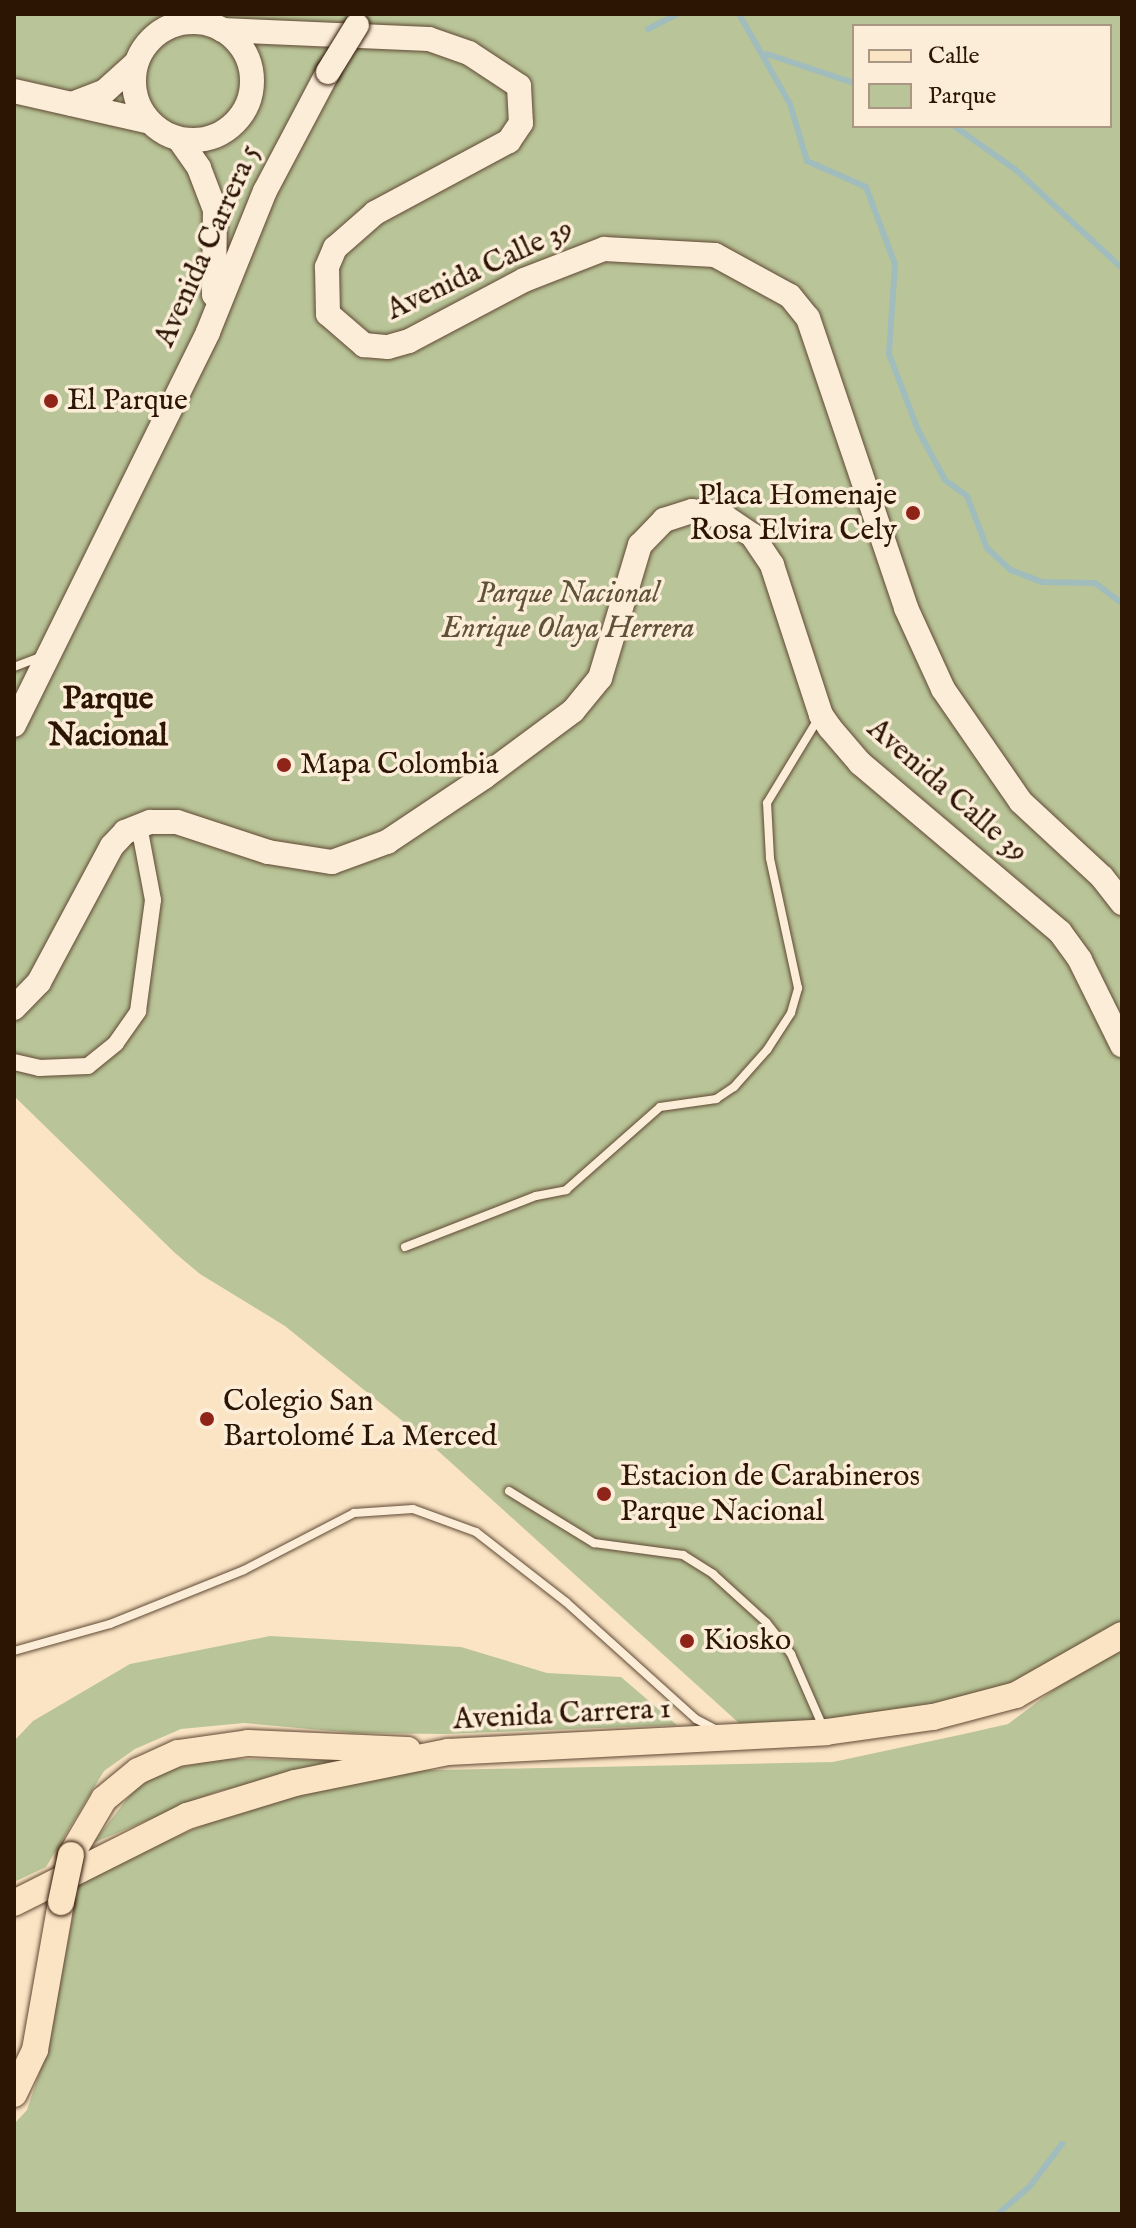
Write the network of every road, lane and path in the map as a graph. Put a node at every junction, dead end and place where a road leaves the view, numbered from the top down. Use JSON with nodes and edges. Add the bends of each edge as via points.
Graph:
{"nodes":[{"id":1,"x":313,"y":14,"type":"edge"},
{"id":2,"x":361,"y":20,"type":"edge"},
{"id":3,"x":163,"y":22,"type":"edge"},
{"id":4,"x":212,"y":23,"type":"edge"},
{"id":5,"x":286,"y":35,"type":"junction"},
{"id":6,"x":136,"y":63,"type":"junction"},
{"id":7,"x":14,"y":91,"type":"edge"},
{"id":8,"x":72,"y":104,"type":"junction"},
{"id":9,"x":150,"y":122,"type":"junction"},
{"id":10,"x":179,"y":139,"type":"junction"},
{"id":11,"x":208,"y":332,"type":"junction"},
{"id":12,"x":50,"y":653,"type":"junction"},
{"id":13,"x":14,"y":667,"type":"edge"},
{"id":14,"x":821,"y":715,"type":"junction"},
{"id":15,"x":14,"y":725,"type":"edge"},
{"id":16,"x":139,"y":826,"type":"junction"},
{"id":17,"x":1122,"y":903,"type":"edge"},
{"id":18,"x":14,"y":1008,"type":"edge"},
{"id":19,"x":1122,"y":1045,"type":"edge"},
{"id":20,"x":14,"y":1062,"type":"edge"},
{"id":21,"x":405,"y":1247,"type":"dead end"},
{"id":22,"x":509,"y":1491,"type":"dead end"},
{"id":23,"x":1122,"y":1635,"type":"edge"},
{"id":24,"x":14,"y":1651,"type":"edge"},
{"id":25,"x":826,"y":1732,"type":"junction"},
{"id":26,"x":730,"y":1737,"type":"junction"},
{"id":27,"x":448,"y":1752,"type":"junction"},
{"id":28,"x":14,"y":1903,"type":"edge"},
{"id":29,"x":14,"y":2094,"type":"edge"}],
"edges":[{"from":1,"to":5,"type":"street"},
{"from":2,"to":11,"type":"street","name":"Avenida Carrera 5","bridge":true,"via":[[265,191]]},
{"from":3,"to":4,"type":"street"},
{"from":3,"to":6,"type":"street"},
{"from":4,"to":5,"type":"street","name":"Avenida Calle 39"},
{"from":4,"to":10,"type":"street","via":[[249,62],[248,104],[220,134]]},
{"from":5,"to":17,"type":"street","name":"Avenida Calle 39","via":[[429,39],[494,66],[519,86],[524,105],[521,123],[509,141],[375,213],[335,248],[327,267],[328,314],[364,345],[388,347],[409,341],[571,258],[604,249],[715,255],[790,296],[808,318],[906,608],[943,689],[1021,802],[1102,877]]},
{"from":6,"to":8,"type":"street","via":[[104,92]]},
{"from":6,"to":9,"type":"street","via":[[137,101]]},
{"from":7,"to":8,"type":"street"},
{"from":8,"to":9,"type":"street"},
{"from":9,"to":10,"type":"street"},
{"from":10,"to":11,"type":"street","via":[[199,168],[215,210],[217,278]]},
{"from":11,"to":12,"type":"street","name":"Avenida Carrera 5"},
{"from":12,"to":13,"type":"lane"},
{"from":12,"to":15,"type":"street","name":"Avenida Carrera 5"},
{"from":14,"to":16,"type":"street","name":"Avenida Calle 39","via":[[763,550],[725,517],[692,511],[664,520],[640,545],[600,678],[573,711],[387,842],[332,862],[307,862],[177,822]]},
{"from":14,"to":19,"type":"street","name":"Avenida Calle 39","via":[[860,763],[1060,932],[1080,960]]},
{"from":14,"to":21,"type":"lane","via":[[767,803],[770,858],[798,988],[791,1013],[767,1050],[716,1099],[660,1107],[566,1190],[536,1196]]},
{"from":16,"to":18,"type":"street","via":[[112,846],[39,982]]},
{"from":16,"to":20,"type":"street","via":[[153,900],[138,1011],[116,1043],[88,1066],[39,1068]]},
{"from":22,"to":25,"type":"lane","via":[[594,1543],[683,1555],[713,1574],[766,1622],[791,1654]]},
{"from":23,"to":25,"type":"main road","name":"Avenida Carrera 1","via":[[1084,1660],[991,1705]]},
{"from":24,"to":26,"type":"lane","via":[[110,1624],[244,1570],[354,1513],[413,1509],[476,1532],[566,1602],[696,1719]]},
{"from":25,"to":26,"type":"main road","name":"Avenida Carrera 1"},
{"from":26,"to":27,"type":"main road","name":"Avenida Carrera 1"},
{"from":27,"to":28,"type":"main road","name":"Avenida Carrera 1","via":[[220,1804]]},
{"from":27,"to":29,"type":"main road","bridge":true,"via":[[248,1743],[197,1748],[157,1761],[118,1785],[93,1812],[71,1855],[35,2050]]}]}
